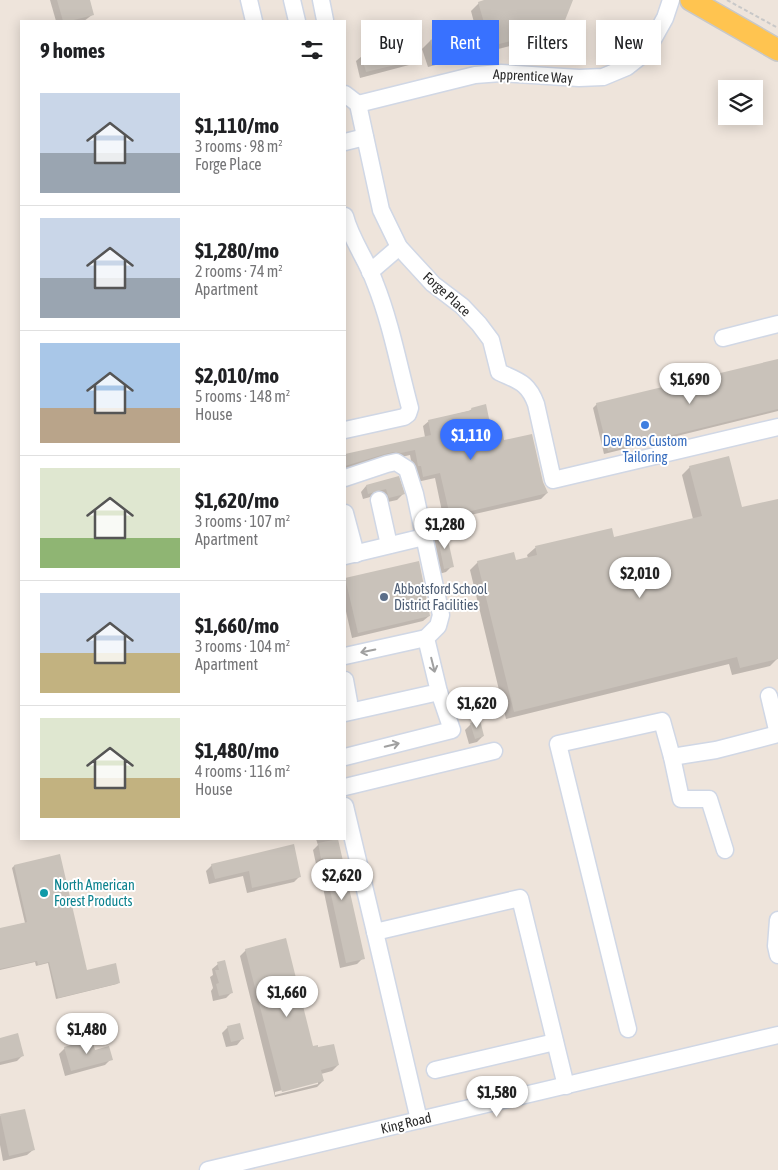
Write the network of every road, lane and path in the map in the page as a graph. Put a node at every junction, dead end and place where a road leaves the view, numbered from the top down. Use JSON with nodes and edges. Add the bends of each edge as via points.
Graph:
{"nodes":[{"id":1,"x":250,"y":0,"type":"edge"},
{"id":2,"x":292,"y":0,"type":"edge"},
{"id":3,"x":320,"y":0,"type":"edge"},
{"id":4,"x":671,"y":0,"type":"edge"},
{"id":5,"x":691,"y":0,"type":"edge"},
{"id":6,"x":727,"y":0,"type":"edge"},
{"id":7,"x":254,"y":20,"type":"edge"},
{"id":8,"x":297,"y":20,"type":"edge"},
{"id":9,"x":322,"y":20,"type":"edge"},
{"id":10,"x":778,"y":28,"type":"edge"},
{"id":11,"x":778,"y":50,"type":"edge"},
{"id":12,"x":346,"y":95,"type":"edge"},
{"id":13,"x":358,"y":104,"type":"junction"},
{"id":14,"x":365,"y":137,"type":"junction"},
{"id":15,"x":346,"y":142,"type":"edge"},
{"id":16,"x":346,"y":219,"type":"edge"},
{"id":17,"x":399,"y":247,"type":"junction"},
{"id":18,"x":370,"y":272,"type":"junction"},
{"id":19,"x":778,"y":324,"type":"edge"},
{"id":20,"x":722,"y":338,"type":"dead end"},
{"id":21,"x":778,"y":427,"type":"edge"},
{"id":22,"x":346,"y":430,"type":"edge"},
{"id":23,"x":346,"y":478,"type":"edge"},
{"id":24,"x":379,"y":500,"type":"dead end"},
{"id":25,"x":346,"y":521,"type":"edge"},
{"id":26,"x":424,"y":537,"type":"junction"},
{"id":27,"x":390,"y":545,"type":"junction"},
{"id":28,"x":350,"y":555,"type":"edge"},
{"id":29,"x":426,"y":638,"type":"junction"},
{"id":30,"x":346,"y":656,"type":"edge"},
{"id":31,"x":439,"y":692,"type":"junction"},
{"id":32,"x":768,"y":696,"type":"dead end"},
{"id":33,"x":346,"y":699,"type":"edge"},
{"id":34,"x":778,"y":734,"type":"edge"},
{"id":35,"x":494,"y":751,"type":"dead end"},
{"id":36,"x":346,"y":757,"type":"edge"},
{"id":37,"x":672,"y":757,"type":"junction"},
{"id":38,"x":346,"y":787,"type":"edge"},
{"id":39,"x":346,"y":810,"type":"edge"},
{"id":40,"x":725,"y":850,"type":"dead end"},
{"id":41,"x":778,"y":920,"type":"edge"},
{"id":42,"x":375,"y":932,"type":"junction"},
{"id":43,"x":778,"y":955,"type":"edge"},
{"id":44,"x":628,"y":1029,"type":"dead end"},
{"id":45,"x":778,"y":1035,"type":"edge"},
{"id":46,"x":555,"y":1042,"type":"junction"},
{"id":47,"x":435,"y":1070,"type":"dead end"},
{"id":48,"x":566,"y":1086,"type":"junction"},
{"id":49,"x":419,"y":1120,"type":"junction"},
{"id":50,"x":208,"y":1170,"type":"edge"}],
"edges":[{"from":1,"to":7,"type":"street"},
{"from":2,"to":8,"type":"street"},
{"from":3,"to":9,"type":"street"},
{"from":4,"to":13,"type":"street","name":"Apprentice Way","via":[[666,18],[646,52],[627,67],[603,77],[475,75]]},
{"from":5,"to":11,"type":"main road"},
{"from":6,"to":10,"type":"path"},
{"from":12,"to":13,"type":"street"},
{"from":13,"to":14,"type":"street","name":"Forge Place"},
{"from":14,"to":15,"type":"street"},
{"from":14,"to":17,"type":"street","name":"Forge Place","via":[[381,210]]},
{"from":16,"to":18,"type":"street"},
{"from":17,"to":18,"type":"street"},
{"from":17,"to":21,"type":"street","name":"Forge Place","via":[[432,284],[462,306],[479,324],[491,340],[499,372],[522,383],[532,392],[553,480]]},
{"from":18,"to":22,"type":"street","via":[[382,302],[410,408],[404,417]]},
{"from":19,"to":20,"type":"street"},
{"from":23,"to":26,"type":"street","via":[[396,462],[407,469]]},
{"from":24,"to":27,"type":"street"},
{"from":25,"to":28,"type":"street"},
{"from":26,"to":27,"type":"street"},
{"from":26,"to":29,"type":"street","via":[[441,615],[438,626]]},
{"from":27,"to":28,"type":"street"},
{"from":29,"to":30,"type":"street","one_way":true},
{"from":29,"to":31,"type":"street","one_way":true},
{"from":31,"to":33,"type":"street"},
{"from":36,"to":31,"type":"street","one_way":true,"via":[[452,730]]},
{"from":32,"to":34,"type":"street"},
{"from":34,"to":37,"type":"street"},
{"from":35,"to":38,"type":"street"},
{"from":37,"to":40,"type":"street","via":[[681,799],[709,799]]},
{"from":37,"to":44,"type":"street","via":[[662,721],[558,744]]},
{"from":39,"to":42,"type":"street"},
{"from":41,"to":43,"type":"street"},
{"from":42,"to":46,"type":"street","via":[[520,898]]},
{"from":42,"to":49,"type":"street"},
{"from":45,"to":48,"type":"street","name":"King Road"},
{"from":46,"to":47,"type":"street"},
{"from":46,"to":48,"type":"street"},
{"from":48,"to":49,"type":"street","name":"King Road"},
{"from":49,"to":50,"type":"street","name":"King Road"}]}
